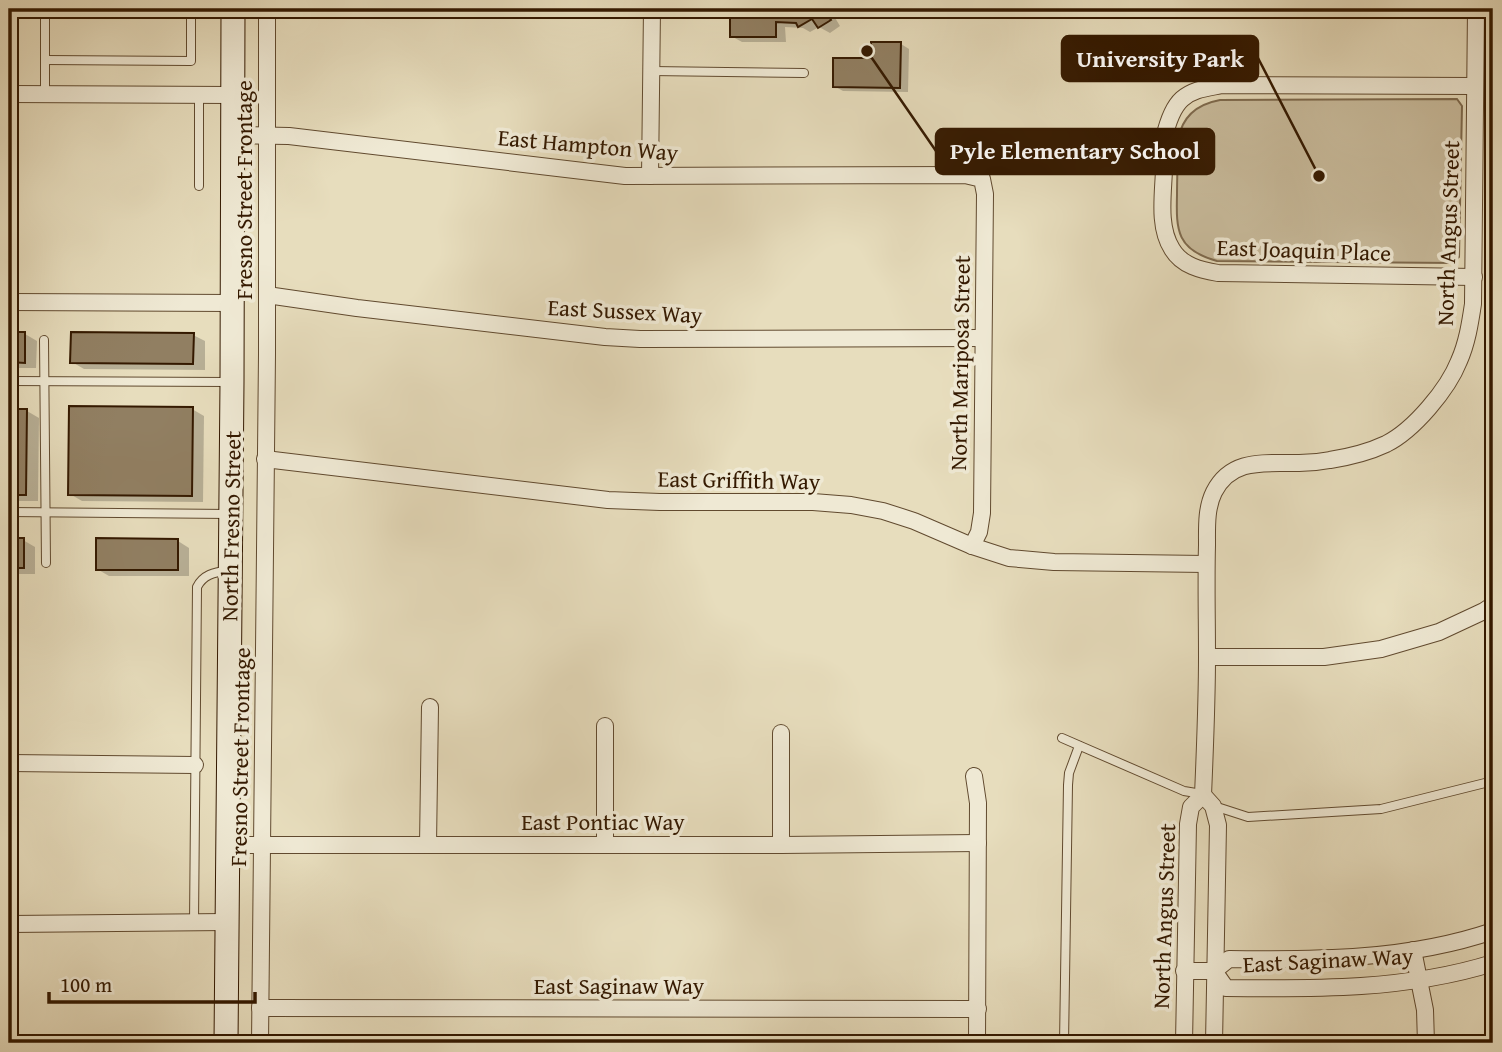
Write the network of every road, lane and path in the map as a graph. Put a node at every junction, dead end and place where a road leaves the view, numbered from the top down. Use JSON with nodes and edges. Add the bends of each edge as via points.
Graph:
{"nodes":[{"id":1,"x":45,"y":9,"type":"edge"},
{"id":2,"x":191,"y":9,"type":"edge"},
{"id":3,"x":233,"y":9,"type":"edge"},
{"id":4,"x":267,"y":9,"type":"edge"},
{"id":5,"x":652,"y":9,"type":"edge"},
{"id":6,"x":1476,"y":9,"type":"edge"},
{"id":7,"x":45,"y":60,"type":"junction"},
{"id":8,"x":651,"y":71,"type":"junction"},
{"id":9,"x":804,"y":73,"type":"dead end"},
{"id":10,"x":1475,"y":86,"type":"junction"},
{"id":11,"x":9,"y":94,"type":"edge"},
{"id":12,"x":45,"y":94,"type":"junction"},
{"id":13,"x":199,"y":95,"type":"junction"},
{"id":14,"x":232,"y":95,"type":"junction"},
{"id":15,"x":233,"y":135,"type":"junction"},
{"id":16,"x":268,"y":135,"type":"junction"},
{"id":17,"x":650,"y":176,"type":"junction"},
{"id":18,"x":982,"y":179,"type":"joint"},
{"id":19,"x":199,"y":186,"type":"dead end"},
{"id":20,"x":1474,"y":277,"type":"junction"},
{"id":21,"x":9,"y":278,"type":"edge"},
{"id":22,"x":267,"y":295,"type":"junction"},
{"id":23,"x":9,"y":302,"type":"edge"},
{"id":24,"x":233,"y":303,"type":"junction"},
{"id":25,"x":983,"y":338,"type":"junction"},
{"id":26,"x":44,"y":340,"type":"dead end"},
{"id":27,"x":44,"y":381,"type":"junction"},
{"id":28,"x":9,"y":382,"type":"edge"},
{"id":29,"x":232,"y":382,"type":"junction"},
{"id":30,"x":265,"y":459,"type":"junction"},
{"id":31,"x":9,"y":512,"type":"edge"},
{"id":32,"x":45,"y":512,"type":"junction"},
{"id":33,"x":230,"y":514,"type":"junction"},
{"id":34,"x":972,"y":546,"type":"junction"},
{"id":35,"x":46,"y":563,"type":"dead end"},
{"id":36,"x":1206,"y":564,"type":"junction"},
{"id":37,"x":230,"y":571,"type":"junction"},
{"id":38,"x":1493,"y":605,"type":"edge"},
{"id":39,"x":1207,"y":657,"type":"junction"},
{"id":40,"x":430,"y":707,"type":"dead end"},
{"id":41,"x":605,"y":726,"type":"dead end"},
{"id":42,"x":781,"y":733,"type":"dead end"},
{"id":43,"x":1062,"y":738,"type":"dead end"},
{"id":44,"x":1079,"y":746,"type":"junction"},
{"id":45,"x":9,"y":763,"type":"edge"},
{"id":46,"x":195,"y":765,"type":"junction"},
{"id":47,"x":974,"y":776,"type":"dead end"},
{"id":48,"x":1493,"y":781,"type":"edge"},
{"id":49,"x":1208,"y":800,"type":"junction"},
{"id":50,"x":978,"y":843,"type":"junction"},
{"id":51,"x":227,"y":845,"type":"junction"},
{"id":52,"x":262,"y":845,"type":"junction"},
{"id":53,"x":428,"y":845,"type":"junction"},
{"id":54,"x":605,"y":845,"type":"junction"},
{"id":55,"x":780,"y":845,"type":"junction"},
{"id":56,"x":226,"y":922,"type":"junction"},
{"id":57,"x":194,"y":923,"type":"junction"},
{"id":58,"x":9,"y":924,"type":"edge"},
{"id":59,"x":1493,"y":931,"type":"edge"},
{"id":60,"x":1413,"y":950,"type":"junction"},
{"id":61,"x":1493,"y":963,"type":"edge"},
{"id":62,"x":1184,"y":971,"type":"junction"},
{"id":63,"x":1214,"y":971,"type":"junction"},
{"id":64,"x":1419,"y":979,"type":"junction"},
{"id":65,"x":260,"y":1008,"type":"junction"},
{"id":66,"x":978,"y":1009,"type":"junction"},
{"id":67,"x":226,"y":1043,"type":"edge"},
{"id":68,"x":260,"y":1043,"type":"edge"},
{"id":69,"x":977,"y":1043,"type":"edge"},
{"id":70,"x":1064,"y":1043,"type":"edge"},
{"id":71,"x":1184,"y":1043,"type":"edge"},
{"id":72,"x":1214,"y":1043,"type":"edge"},
{"id":73,"x":1426,"y":1043,"type":"edge"}],
"edges":[{"from":1,"to":7,"type":"lane"},
{"from":2,"to":7,"type":"lane","via":[[191,61]]},
{"from":3,"to":14,"type":"main road","name":"North Fresno Street"},
{"from":4,"to":16,"type":"street","name":"Fresno Street Frontage"},
{"from":5,"to":8,"type":"street"},
{"from":6,"to":10,"type":"street","name":"North Angus Street"},
{"from":7,"to":12,"type":"lane"},
{"from":8,"to":9,"type":"lane"},
{"from":8,"to":17,"type":"street"},
{"from":10,"to":20,"type":"street","name":"North Angus Street"},
{"from":10,"to":20,"type":"street","name":"East Joaquin Place","via":[[1222,85],[1198,90],[1182,99],[1164,139],[1163,217],[1172,250],[1199,270]]},
{"from":11,"to":12,"type":"street"},
{"from":12,"to":13,"type":"street"},
{"from":13,"to":14,"type":"street"},
{"from":13,"to":19,"type":"lane"},
{"from":14,"to":15,"type":"main road","name":"North Fresno Street"},
{"from":15,"to":16,"type":"street","name":"East Hampton Way"},
{"from":15,"to":24,"type":"main road","name":"North Fresno Street"},
{"from":16,"to":17,"type":"street","name":"East Hampton Way"},
{"from":16,"to":22,"type":"street","name":"Fresno Street Frontage"},
{"from":17,"to":18,"type":"street","name":"East Hampton Way","via":[[965,175]]},
{"from":18,"to":25,"type":"street","name":"North Mariposa Street"},
{"from":20,"to":36,"type":"street","name":"North Angus Street","via":[[1468,333],[1459,363],[1418,419],[1387,443],[1356,455],[1300,463],[1260,462],[1244,465],[1226,477],[1214,492],[1208,514]]},
{"from":21,"to":23,"type":"lane"},
{"from":22,"to":25,"type":"street","name":"East Sussex Way","via":[[605,337]]},
{"from":22,"to":30,"type":"street","name":"Fresno Street Frontage"},
{"from":23,"to":24,"type":"street"},
{"from":24,"to":29,"type":"main road","name":"North Fresno Street"},
{"from":25,"to":34,"type":"street","name":"North Mariposa Street","via":[[982,513]]},
{"from":26,"to":27,"type":"lane"},
{"from":27,"to":28,"type":"lane"},
{"from":27,"to":29,"type":"lane"},
{"from":27,"to":32,"type":"lane"},
{"from":29,"to":33,"type":"main road","name":"North Fresno Street"},
{"from":30,"to":34,"type":"street","name":"East Griffith Way","via":[[608,500],[851,505],[914,521]]},
{"from":30,"to":52,"type":"street","name":"Fresno Street Frontage"},
{"from":31,"to":32,"type":"lane"},
{"from":32,"to":33,"type":"lane"},
{"from":32,"to":35,"type":"lane"},
{"from":33,"to":37,"type":"main road","name":"North Fresno Street"},
{"from":34,"to":36,"type":"street","name":"East Griffith Way","via":[[1009,558],[1054,562]]},
{"from":36,"to":39,"type":"street","name":"North Angus Street"},
{"from":37,"to":46,"type":"lane","via":[[209,575],[197,587]]},
{"from":37,"to":51,"type":"main road","name":"North Fresno Street"},
{"from":38,"to":39,"type":"street","via":[[1439,632],[1381,649],[1324,657]]},
{"from":39,"to":49,"type":"street","name":"North Angus Street"},
{"from":40,"to":53,"type":"street"},
{"from":41,"to":54,"type":"street"},
{"from":42,"to":55,"type":"street"},
{"from":43,"to":44,"type":"lane"},
{"from":44,"to":49,"type":"lane"},
{"from":44,"to":70,"type":"lane","via":[[1068,785]]},
{"from":45,"to":46,"type":"street"},
{"from":46,"to":57,"type":"lane"},
{"from":47,"to":50,"type":"street"},
{"from":48,"to":49,"type":"lane","via":[[1381,809],[1248,817]]},
{"from":49,"to":62,"type":"street","name":"North Angus Street","via":[[1191,807],[1188,824]]},
{"from":49,"to":63,"type":"street","name":"North Angus Street","via":[[1218,825]]},
{"from":50,"to":55,"type":"street","name":"East Pontiac Way"},
{"from":50,"to":66,"type":"street"},
{"from":51,"to":52,"type":"street","name":"East Pontiac Way"},
{"from":51,"to":56,"type":"main road","name":"North Fresno Street"},
{"from":52,"to":53,"type":"street","name":"East Pontiac Way"},
{"from":52,"to":65,"type":"street","name":"Fresno Street Frontage"},
{"from":53,"to":54,"type":"street","name":"East Pontiac Way"},
{"from":54,"to":55,"type":"street","name":"East Pontiac Way"},
{"from":56,"to":57,"type":"street"},
{"from":56,"to":67,"type":"main road","name":"North Fresno Street"},
{"from":57,"to":58,"type":"street"},
{"from":59,"to":60,"type":"street","name":"East Saginaw Way"},
{"from":60,"to":63,"type":"street","name":"East Saginaw Way","via":[[1366,957],[1229,959]]},
{"from":60,"to":64,"type":"street"},
{"from":61,"to":64,"type":"street","name":"East Saginaw Way"},
{"from":62,"to":63,"type":"street","name":"East Saginaw Way"},
{"from":62,"to":71,"type":"street","name":"North Angus Street"},
{"from":63,"to":64,"type":"street","name":"East Saginaw Way","via":[[1226,988],[1307,989]]},
{"from":63,"to":72,"type":"street","name":"North Angus Street"},
{"from":64,"to":73,"type":"street"},
{"from":65,"to":66,"type":"street","name":"East Saginaw Way"},
{"from":65,"to":68,"type":"street","name":"Fresno Street Frontage"},
{"from":66,"to":69,"type":"street"}]}
